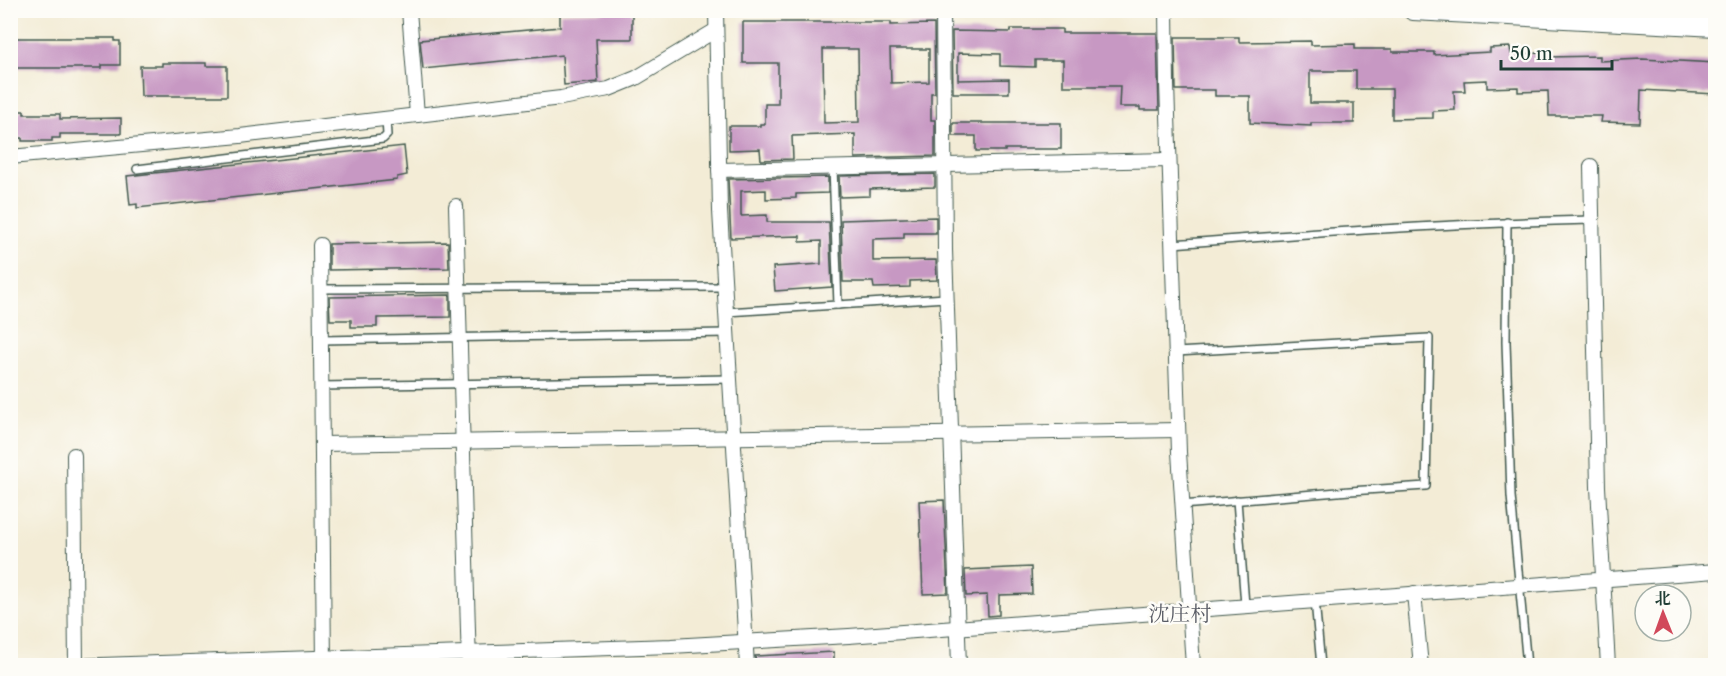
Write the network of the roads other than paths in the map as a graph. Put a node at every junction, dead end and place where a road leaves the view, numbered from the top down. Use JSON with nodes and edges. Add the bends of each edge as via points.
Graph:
{"nodes":[{"id":1,"x":409,"y":10,"type":"edge"},
{"id":2,"x":716,"y":10,"type":"edge"},
{"id":3,"x":943,"y":10,"type":"edge"},
{"id":4,"x":1166,"y":10,"type":"edge"},
{"id":5,"x":1413,"y":10,"type":"edge"},
{"id":6,"x":1716,"y":26,"type":"edge"},
{"id":7,"x":716,"y":30,"type":"junction"},
{"id":8,"x":417,"y":115,"type":"junction"},
{"id":9,"x":386,"y":119,"type":"junction"},
{"id":10,"x":10,"y":157,"type":"edge"},
{"id":11,"x":1169,"y":160,"type":"junction"},
{"id":12,"x":944,"y":165,"type":"junction"},
{"id":13,"x":1591,"y":166,"type":"dead end"},
{"id":14,"x":833,"y":167,"type":"junction"},
{"id":15,"x":137,"y":169,"type":"dead end"},
{"id":16,"x":719,"y":170,"type":"junction"},
{"id":17,"x":456,"y":206,"type":"dead end"},
{"id":18,"x":1592,"y":220,"type":"junction"},
{"id":19,"x":1506,"y":222,"type":"junction"},
{"id":20,"x":1172,"y":244,"type":"junction"},
{"id":21,"x":320,"y":245,"type":"dead end"},
{"id":22,"x":725,"y":287,"type":"junction"},
{"id":23,"x":458,"y":288,"type":"junction"},
{"id":24,"x":320,"y":289,"type":"junction"},
{"id":25,"x":946,"y":298,"type":"junction"},
{"id":26,"x":838,"y":305,"type":"junction"},
{"id":27,"x":726,"y":312,"type":"junction"},
{"id":28,"x":728,"y":333,"type":"junction"},
{"id":29,"x":459,"y":338,"type":"junction"},
{"id":30,"x":321,"y":340,"type":"junction"},
{"id":31,"x":1176,"y":352,"type":"junction"},
{"id":32,"x":730,"y":379,"type":"junction"},
{"id":33,"x":461,"y":384,"type":"junction"},
{"id":34,"x":321,"y":386,"type":"junction"},
{"id":35,"x":1178,"y":430,"type":"junction"},
{"id":36,"x":951,"y":433,"type":"junction"},
{"id":37,"x":733,"y":437,"type":"junction"},
{"id":38,"x":462,"y":441,"type":"junction"},
{"id":39,"x":322,"y":444,"type":"junction"},
{"id":40,"x":74,"y":455,"type":"dead end"},
{"id":41,"x":1237,"y":500,"type":"junction"},
{"id":42,"x":1182,"y":505,"type":"junction"},
{"id":43,"x":1716,"y":571,"type":"edge"},
{"id":44,"x":1603,"y":579,"type":"junction"},
{"id":45,"x":1519,"y":585,"type":"junction"},
{"id":46,"x":1414,"y":593,"type":"junction"},
{"id":47,"x":1316,"y":600,"type":"junction"},
{"id":48,"x":1245,"y":605,"type":"junction"},
{"id":49,"x":1189,"y":610,"type":"junction"},
{"id":50,"x":958,"y":627,"type":"junction"},
{"id":51,"x":745,"y":642,"type":"junction"},
{"id":52,"x":469,"y":659,"type":"edge"},
{"id":53,"x":324,"y":661,"type":"edge"},
{"id":54,"x":76,"y":665,"type":"edge"},
{"id":55,"x":71,"y":666,"type":"edge"},
{"id":56,"x":747,"y":666,"type":"edge"},
{"id":57,"x":959,"y":666,"type":"edge"},
{"id":58,"x":1193,"y":666,"type":"edge"},
{"id":59,"x":1321,"y":666,"type":"edge"},
{"id":60,"x":1421,"y":666,"type":"edge"},
{"id":61,"x":1527,"y":666,"type":"edge"},
{"id":62,"x":1608,"y":666,"type":"edge"}],
"edges":[{"from":1,"to":8,"type":"street"},
{"from":2,"to":7,"type":"street"},
{"from":3,"to":12,"type":"street"},
{"from":4,"to":11,"type":"street"},
{"from":5,"to":6,"type":"main road"},
{"from":7,"to":8,"type":"street","via":[[636,78],[609,89]]},
{"from":7,"to":16,"type":"street"},
{"from":8,"to":9,"type":"street"},
{"from":9,"to":10,"type":"street"},
{"from":9,"to":15,"type":"lane","via":[[387,135],[383,139]]},
{"from":11,"to":12,"type":"street"},
{"from":11,"to":20,"type":"street"},
{"from":12,"to":14,"type":"street"},
{"from":12,"to":25,"type":"street"},
{"from":13,"to":18,"type":"street"},
{"from":14,"to":16,"type":"street"},
{"from":14,"to":26,"type":"lane"},
{"from":16,"to":22,"type":"street"},
{"from":17,"to":23,"type":"street"},
{"from":18,"to":19,"type":"lane"},
{"from":18,"to":44,"type":"street"},
{"from":19,"to":20,"type":"lane"},
{"from":19,"to":45,"type":"lane","via":[[1511,496]]},
{"from":20,"to":31,"type":"street"},
{"from":21,"to":24,"type":"street"},
{"from":22,"to":23,"type":"lane"},
{"from":22,"to":27,"type":"street"},
{"from":23,"to":24,"type":"lane"},
{"from":23,"to":29,"type":"street"},
{"from":24,"to":30,"type":"street"},
{"from":25,"to":26,"type":"lane"},
{"from":25,"to":36,"type":"street"},
{"from":26,"to":27,"type":"lane"},
{"from":27,"to":28,"type":"street"},
{"from":28,"to":29,"type":"lane"},
{"from":28,"to":32,"type":"street"},
{"from":29,"to":30,"type":"lane"},
{"from":29,"to":33,"type":"street"},
{"from":30,"to":34,"type":"street"},
{"from":31,"to":35,"type":"street"},
{"from":31,"to":41,"type":"lane","via":[[1429,338],[1426,486]]},
{"from":32,"to":33,"type":"lane"},
{"from":32,"to":37,"type":"street"},
{"from":33,"to":34,"type":"lane"},
{"from":33,"to":38,"type":"street"},
{"from":34,"to":39,"type":"street"},
{"from":35,"to":36,"type":"street"},
{"from":35,"to":42,"type":"street"},
{"from":36,"to":37,"type":"street"},
{"from":36,"to":50,"type":"street"},
{"from":37,"to":38,"type":"street"},
{"from":37,"to":51,"type":"street"},
{"from":38,"to":39,"type":"street"},
{"from":38,"to":52,"type":"street"},
{"from":39,"to":53,"type":"street"},
{"from":40,"to":54,"type":"street"},
{"from":41,"to":42,"type":"lane"},
{"from":41,"to":48,"type":"lane"},
{"from":42,"to":49,"type":"street"},
{"from":43,"to":44,"type":"street"},
{"from":44,"to":45,"type":"street"},
{"from":44,"to":62,"type":"street"},
{"from":45,"to":46,"type":"street"},
{"from":45,"to":61,"type":"lane"},
{"from":46,"to":47,"type":"street"},
{"from":46,"to":60,"type":"street"},
{"from":47,"to":48,"type":"street"},
{"from":47,"to":59,"type":"lane"},
{"from":48,"to":49,"type":"street"},
{"from":49,"to":50,"type":"street"},
{"from":49,"to":58,"type":"street"},
{"from":50,"to":51,"type":"street"},
{"from":50,"to":57,"type":"street"},
{"from":51,"to":52,"type":"street"},
{"from":51,"to":56,"type":"street"},
{"from":52,"to":53,"type":"street"},
{"from":53,"to":54,"type":"street"},
{"from":54,"to":55,"type":"street"}]}
